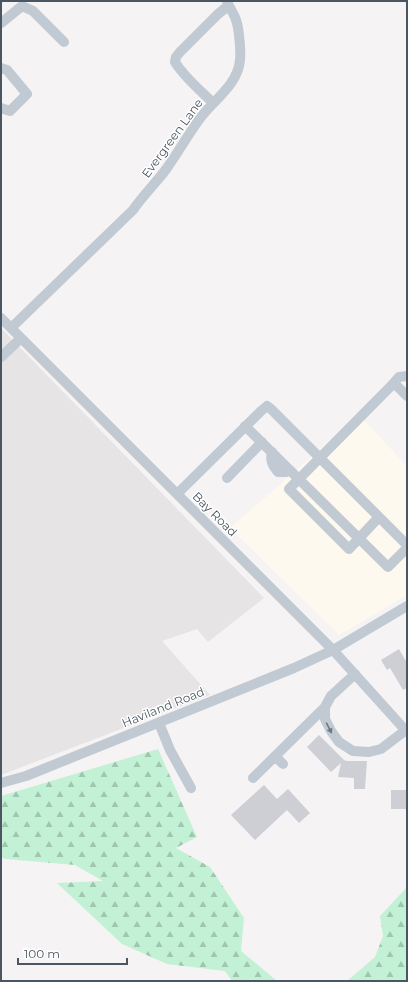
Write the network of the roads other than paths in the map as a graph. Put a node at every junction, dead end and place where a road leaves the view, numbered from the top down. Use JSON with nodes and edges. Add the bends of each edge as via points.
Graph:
{"nodes":[{"id":1,"x":228,"y":3,"type":"edge"},
{"id":2,"x":1,"y":23,"type":"edge"},
{"id":3,"x":64,"y":42,"type":"dead end"},
{"id":4,"x":1,"y":68,"type":"edge"},
{"id":5,"x":213,"y":103,"type":"junction"},
{"id":6,"x":1,"y":108,"type":"edge"},
{"id":7,"x":6,"y":323,"type":"edge"},
{"id":8,"x":21,"y":338,"type":"junction"},
{"id":9,"x":1,"y":357,"type":"edge"},
{"id":10,"x":407,"y":376,"type":"edge"},
{"id":11,"x":394,"y":383,"type":"junction"},
{"id":12,"x":407,"y":396,"type":"edge"},
{"id":13,"x":245,"y":426,"type":"junction"},
{"id":14,"x":262,"y":442,"type":"junction"},
{"id":15,"x":320,"y":458,"type":"junction"},
{"id":16,"x":227,"y":478,"type":"dead end"},
{"id":17,"x":299,"y":478,"type":"junction"},
{"id":18,"x":177,"y":494,"type":"junction"},
{"id":19,"x":379,"y":518,"type":"junction"},
{"id":20,"x":360,"y":538,"type":"junction"},
{"id":21,"x":407,"y":547,"type":"edge"},
{"id":22,"x":407,"y":606,"type":"edge"},
{"id":23,"x":333,"y":650,"type":"junction"},
{"id":24,"x":355,"y":674,"type":"junction"},
{"id":25,"x":325,"y":707,"type":"junction"},
{"id":26,"x":159,"y":723,"type":"junction"},
{"id":27,"x":406,"y":731,"type":"edge"},
{"id":28,"x":275,"y":756,"type":"junction"},
{"id":29,"x":283,"y":764,"type":"dead end"},
{"id":30,"x":253,"y":778,"type":"dead end"},
{"id":31,"x":1,"y":783,"type":"edge"},
{"id":32,"x":191,"y":788,"type":"dead end"}],
"edges":[{"from":1,"to":5,"type":"street","name":"Evergreen Lane","via":[[237,21],[240,61],[234,78]]},
{"from":1,"to":5,"type":"street","via":[[180,52],[175,62]]},
{"from":2,"to":3,"type":"street","via":[[22,6],[33,11]]},
{"from":4,"to":6,"type":"street","via":[[7,70],[27,94],[10,111]]},
{"from":5,"to":7,"type":"street","name":"Evergreen Lane","via":[[140,201],[129,207]]},
{"from":7,"to":8,"type":"street","name":"Bay Road"},
{"from":8,"to":9,"type":"street"},
{"from":8,"to":18,"type":"street","name":"Bay Road"},
{"from":10,"to":11,"type":"street","via":[[399,377]]},
{"from":11,"to":12,"type":"street"},
{"from":11,"to":15,"type":"street"},
{"from":13,"to":14,"type":"street"},
{"from":13,"to":15,"type":"street","via":[[267,406]]},
{"from":13,"to":18,"type":"street"},
{"from":14,"to":16,"type":"street"},
{"from":14,"to":17,"type":"street","via":[[272,452],[271,462],[278,472],[290,470]]},
{"from":15,"to":17,"type":"street"},
{"from":15,"to":19,"type":"street"},
{"from":17,"to":20,"type":"street"},
{"from":17,"to":20,"type":"street","via":[[289,489],[349,549]]},
{"from":18,"to":23,"type":"street","name":"Bay Road"},
{"from":19,"to":20,"type":"street"},
{"from":19,"to":21,"type":"street"},
{"from":20,"to":21,"type":"street","via":[[388,567]]},
{"from":22,"to":23,"type":"street","name":"Haviland Road"},
{"from":23,"to":24,"type":"street","name":"Bay Road"},
{"from":23,"to":26,"type":"street","name":"Haviland Road"},
{"from":24,"to":25,"type":"street","via":[[331,696]]},
{"from":24,"to":27,"type":"street","name":"Bay Road"},
{"from":25,"to":27,"type":"street","one_way":true,"via":[[325,719],[331,731],[339,742],[353,750],[381,750]]},
{"from":25,"to":28,"type":"street"},
{"from":26,"to":31,"type":"street","name":"Haviland Road","via":[[26,776]]},
{"from":26,"to":32,"type":"street","via":[[170,750]]},
{"from":28,"to":29,"type":"street"},
{"from":28,"to":30,"type":"street"}]}
